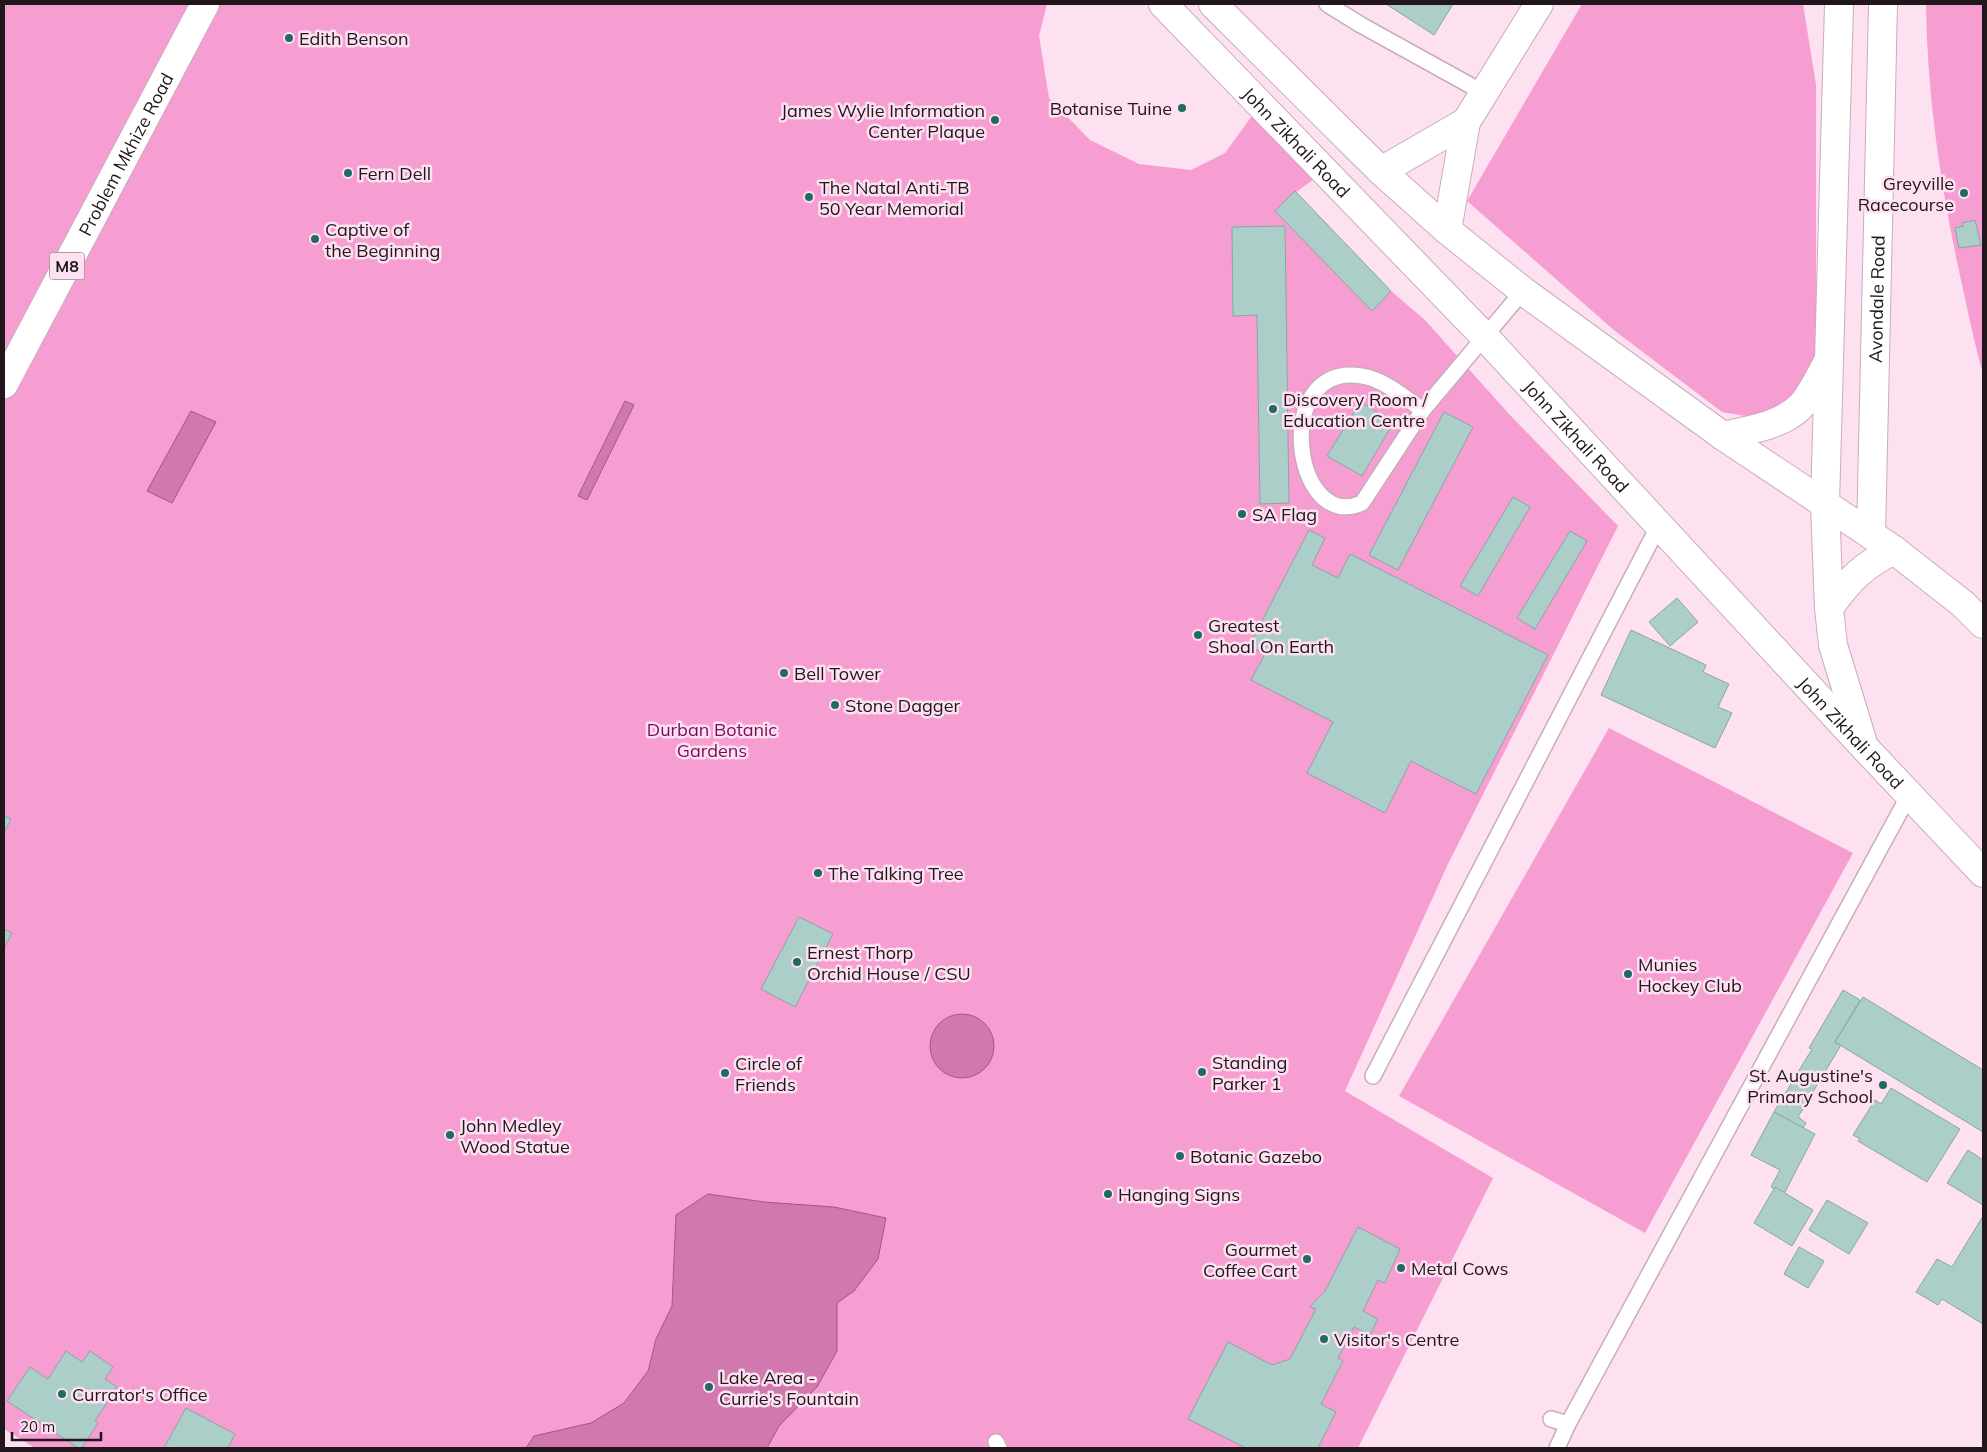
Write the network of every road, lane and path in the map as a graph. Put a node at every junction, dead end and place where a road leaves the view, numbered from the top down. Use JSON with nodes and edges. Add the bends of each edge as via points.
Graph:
{"nodes":[{"id":1,"x":205,"y":4,"type":"edge"},
{"id":2,"x":1163,"y":4,"type":"edge"},
{"id":3,"x":1213,"y":4,"type":"edge"},
{"id":4,"x":1327,"y":4,"type":"edge"},
{"id":5,"x":1539,"y":4,"type":"edge"},
{"id":6,"x":1823,"y":4,"type":"edge"},
{"id":7,"x":1839,"y":4,"type":"edge"},
{"id":8,"x":1882,"y":4,"type":"edge"},
{"id":9,"x":1838,"y":39,"type":"junction"},
{"id":10,"x":1484,"y":93,"type":"junction"},
{"id":11,"x":1466,"y":122,"type":"junction"},
{"id":12,"x":1382,"y":171,"type":"junction"},
{"id":13,"x":1447,"y":230,"type":"junction"},
{"id":14,"x":1523,"y":291,"type":"junction"},
{"id":15,"x":1484,"y":336,"type":"junction"},
{"id":16,"x":1829,"y":360,"type":"junction"},
{"id":17,"x":4,"y":384,"type":"edge"},
{"id":18,"x":1423,"y":410,"type":"junction"},
{"id":19,"x":1723,"y":436,"type":"junction"},
{"id":20,"x":1825,"y":504,"type":"junction"},
{"id":21,"x":1659,"y":525,"type":"junction"},
{"id":22,"x":1871,"y":535,"type":"junction"},
{"id":23,"x":1894,"y":550,"type":"junction"},
{"id":24,"x":1829,"y":608,"type":"junction"},
{"id":25,"x":1983,"y":624,"type":"edge"},
{"id":26,"x":1865,"y":748,"type":"junction"},
{"id":27,"x":1909,"y":796,"type":"junction"},
{"id":28,"x":1983,"y":873,"type":"edge"},
{"id":29,"x":1373,"y":1076,"type":"dead end"},
{"id":30,"x":1551,"y":1419,"type":"dead end"},
{"id":31,"x":1568,"y":1424,"type":"junction"},
{"id":32,"x":1557,"y":1448,"type":"edge"}],
"edges":[{"from":1,"to":17,"type":"main road","name":"Problem Mkhize Road","number":"M8"},
{"from":2,"to":15,"type":"main road","name":"John Zikhali Road"},
{"from":3,"to":12,"type":"main road","name":"John Zikhali Road"},
{"from":4,"to":10,"type":"lane"},
{"from":5,"to":10,"type":"main road"},
{"from":6,"to":9,"type":"main road"},
{"from":7,"to":9,"type":"main road"},
{"from":8,"to":22,"type":"main road","name":"Avondale Road"},
{"from":9,"to":16,"type":"main road"},
{"from":10,"to":11,"type":"main road"},
{"from":11,"to":12,"type":"main road"},
{"from":11,"to":13,"type":"main road"},
{"from":12,"to":13,"type":"main road","name":"John Zikhali Road"},
{"from":13,"to":14,"type":"main road","name":"John Zikhali Road"},
{"from":14,"to":15,"type":"lane"},
{"from":14,"to":19,"type":"main road","name":"John Zikhali Road"},
{"from":15,"to":18,"type":"lane"},
{"from":15,"to":21,"type":"main road","name":"John Zikhali Road"},
{"from":16,"to":19,"type":"main road","via":[[1801,406],[1786,418]]},
{"from":16,"to":20,"type":"main road"},
{"from":18,"to":18,"type":"lane","via":[[1370,378],[1354,375],[1322,384],[1310,400],[1301,435],[1308,476],[1319,494],[1332,505],[1343,508],[1362,503]]},
{"from":19,"to":20,"type":"main road","name":"John Zikhali Road"},
{"from":20,"to":22,"type":"main road","name":"John Zikhali Road"},
{"from":20,"to":24,"type":"main road"},
{"from":21,"to":26,"type":"main road","name":"John Zikhali Road"},
{"from":21,"to":29,"type":"lane"},
{"from":22,"to":23,"type":"main road","name":"John Zikhali Road"},
{"from":23,"to":24,"type":"main road","via":[[1860,570]]},
{"from":23,"to":25,"type":"main road","name":"John Zikhali Road","via":[[1963,604]]},
{"from":24,"to":26,"type":"main road","via":[[1834,645]]},
{"from":26,"to":27,"type":"main road","name":"John Zikhali Road"},
{"from":27,"to":28,"type":"main road","name":"John Zikhali Road"},
{"from":27,"to":31,"type":"lane"},
{"from":30,"to":31,"type":"lane"},
{"from":31,"to":32,"type":"lane"}]}
